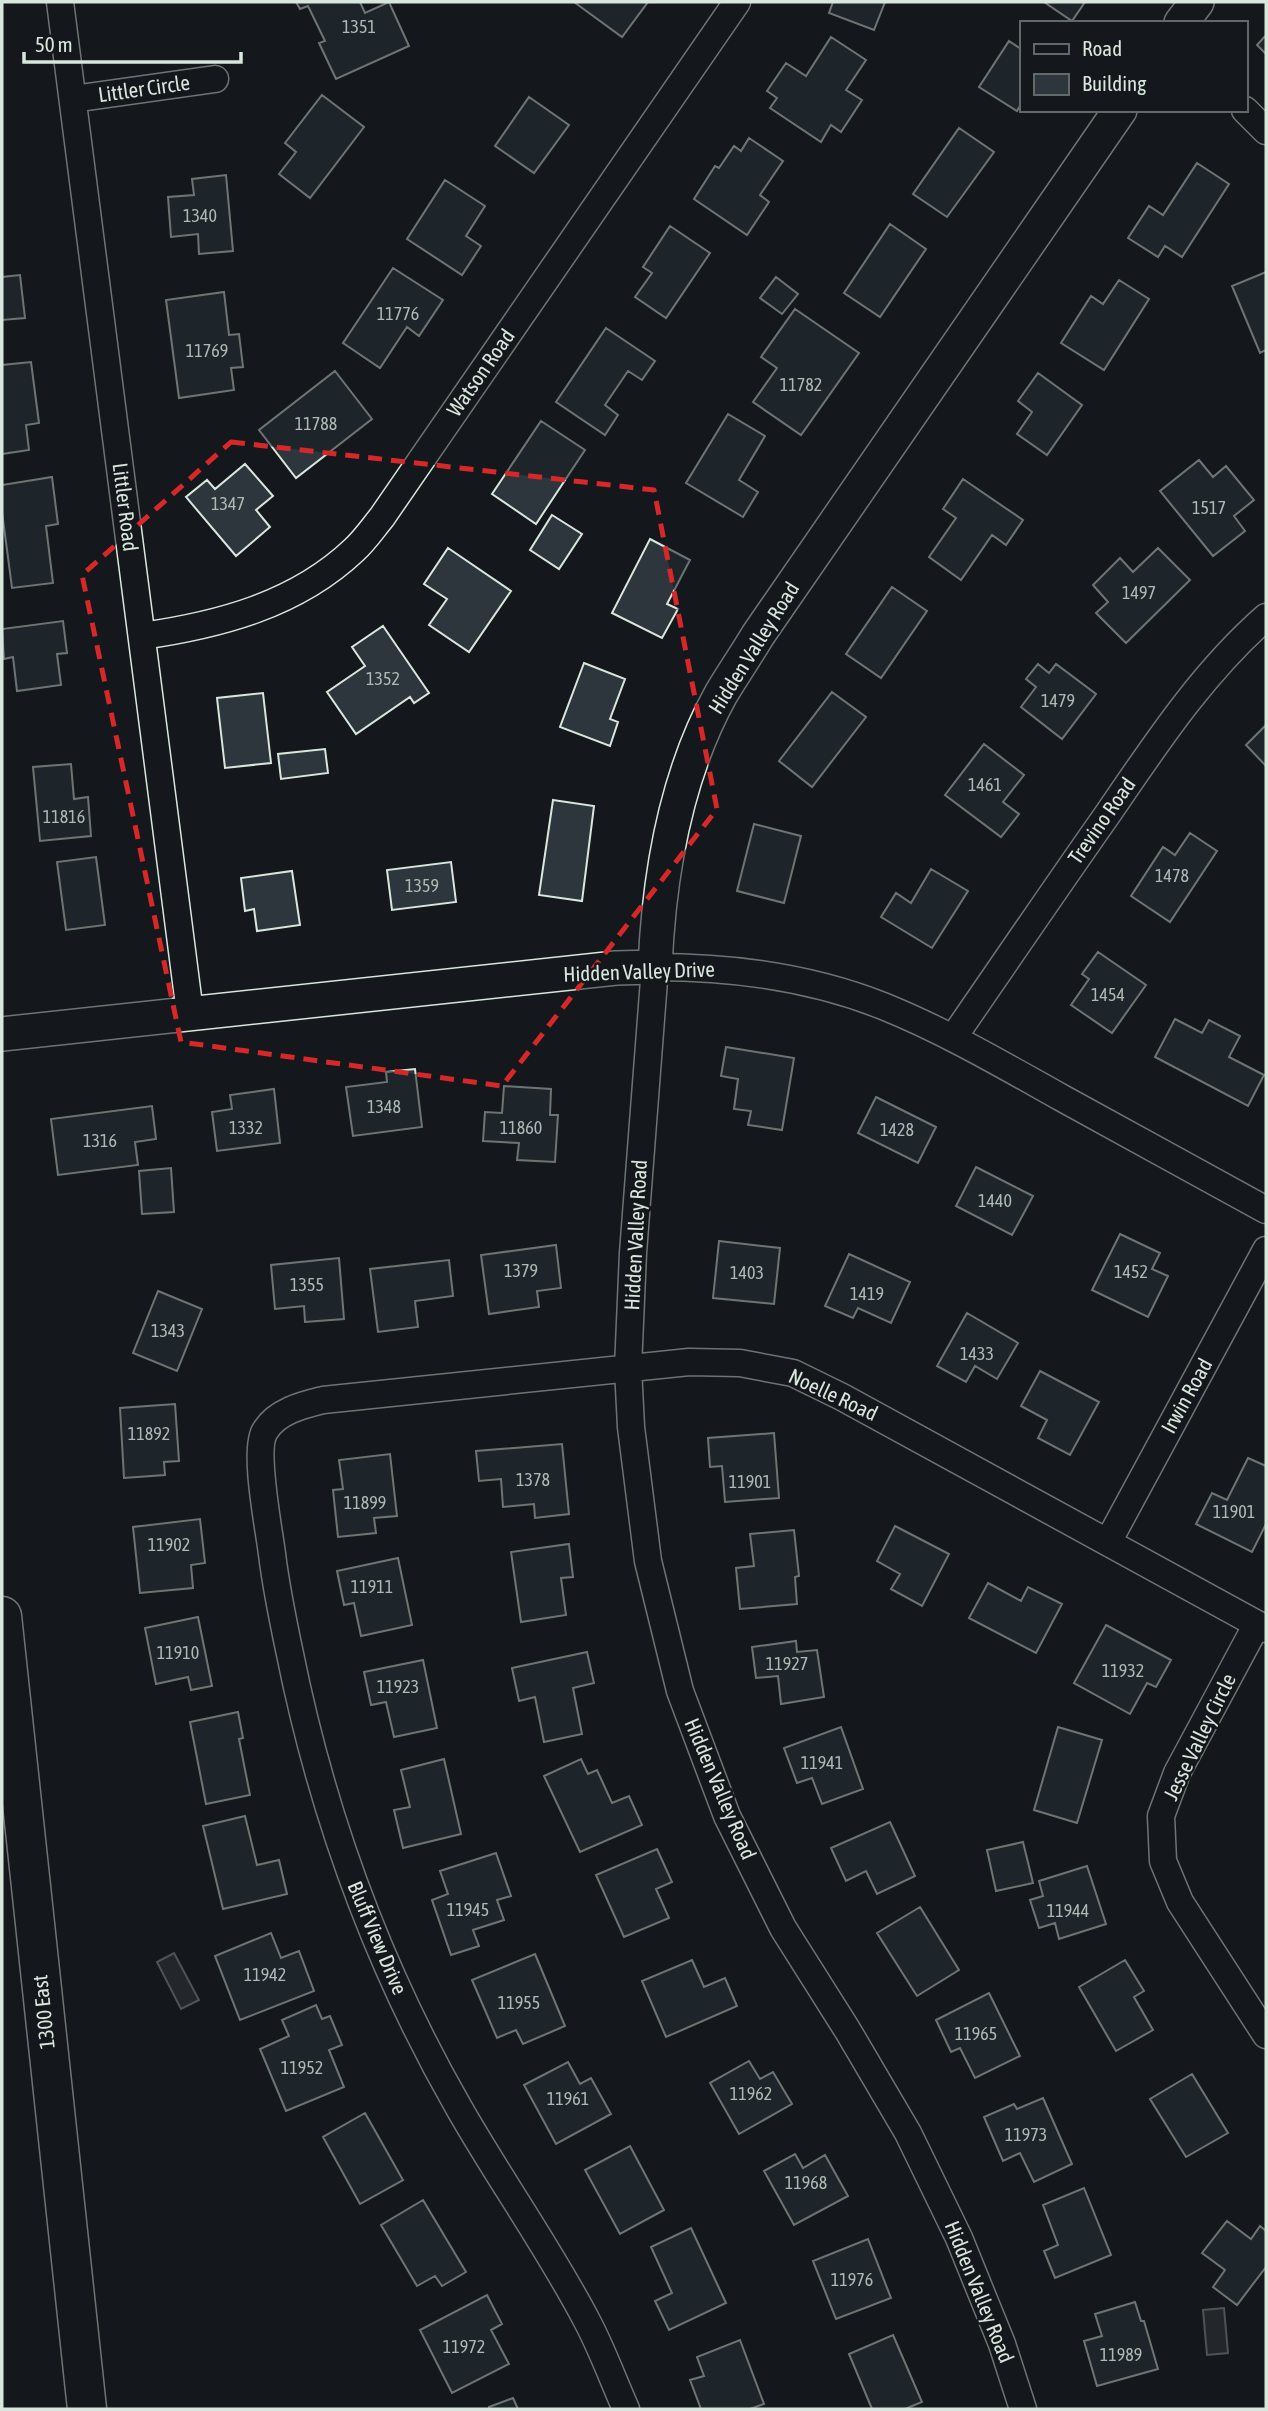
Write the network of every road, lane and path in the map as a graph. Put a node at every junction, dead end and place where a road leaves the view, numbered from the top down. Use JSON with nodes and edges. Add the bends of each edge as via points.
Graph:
{"nodes":[{"id":1,"x":60,"y":2,"type":"edge"},
{"id":2,"x":737,"y":2,"type":"edge"},
{"id":3,"x":1197,"y":2,"type":"edge"},
{"id":4,"x":1183,"y":21,"type":"edge"},
{"id":5,"x":215,"y":79,"type":"dead end"},
{"id":6,"x":73,"y":99,"type":"junction"},
{"id":7,"x":1119,"y":112,"type":"edge"},
{"id":8,"x":1247,"y":112,"type":"edge"},
{"id":9,"x":1266,"y":131,"type":"edge"},
{"id":10,"x":1266,"y":617,"type":"edge"},
{"id":11,"x":142,"y":636,"type":"junction"},
{"id":12,"x":655,"y":967,"type":"junction"},
{"id":13,"x":190,"y":1013,"type":"junction"},
{"id":14,"x":2,"y":1034,"type":"edge"},
{"id":15,"x":953,"y":1038,"type":"junction"},
{"id":16,"x":1266,"y":1210,"type":"edge"},
{"id":17,"x":1266,"y":1250,"type":"edge"},
{"id":18,"x":628,"y":1368,"type":"junction"},
{"id":19,"x":270,"y":1424,"type":"joint"},
{"id":20,"x":1108,"y":1542,"type":"junction"},
{"id":21,"x":2,"y":1616,"type":"edge"},
{"id":22,"x":1262,"y":1627,"type":"edge"},
{"id":23,"x":1266,"y":2035,"type":"edge"},
{"id":24,"x":87,"y":2409,"type":"edge"},
{"id":25,"x":626,"y":2409,"type":"edge"},
{"id":26,"x":1023,"y":2409,"type":"edge"}],
"edges":[{"from":1,"to":6,"type":"street","name":"Littler Road"},
{"from":2,"to":11,"type":"street","name":"Watson Road","via":[[382,517],[356,548],[286,598],[240,616]]},
{"from":3,"to":4,"type":"street"},
{"from":5,"to":6,"type":"street","name":"Littler Circle"},
{"from":6,"to":11,"type":"street","name":"Littler Road"},
{"from":7,"to":12,"type":"street","name":"Hidden Valley Road","via":[[758,635],[721,696],[691,762],[670,833]]},
{"from":8,"to":9,"type":"street"},
{"from":10,"to":15,"type":"street","name":"Trevino Road","via":[[1194,693]]},
{"from":11,"to":13,"type":"street","name":"Littler Road"},
{"from":12,"to":13,"type":"street","name":"Hidden Valley Drive"},
{"from":12,"to":15,"type":"street","name":"Hidden Valley Drive","via":[[729,969],[805,982],[882,1006]]},
{"from":12,"to":18,"type":"street","name":"Hidden Valley Road"},
{"from":13,"to":14,"type":"street","name":"Hidden Valley Drive"},
{"from":15,"to":16,"type":"street","name":"Hidden Valley Drive"},
{"from":17,"to":20,"type":"street","name":"Irwin Road"},
{"from":18,"to":19,"type":"street","name":"Noelle Road","via":[[323,1400],[284,1413]]},
{"from":18,"to":20,"type":"street","name":"Noelle Road","via":[[740,1363],[793,1373]]},
{"from":18,"to":26,"type":"street","name":"Hidden Valley Road","via":[[648,1561],[680,1691],[727,1816],[783,1928],[913,2145],[959,2238]]},
{"from":19,"to":25,"type":"street","name":"Bluff View Drive","via":[[263,1434],[261,1463],[275,1580],[326,1804],[362,1907],[452,2095],[588,2322]]},
{"from":20,"to":22,"type":"street","name":"Noelle Road"},
{"from":21,"to":24,"type":"main road","name":"1300 East"},
{"from":22,"to":23,"type":"street","name":"Jesse Valley Circle","via":[[1177,1773],[1161,1816],[1163,1861],[1181,1902]]}]}
